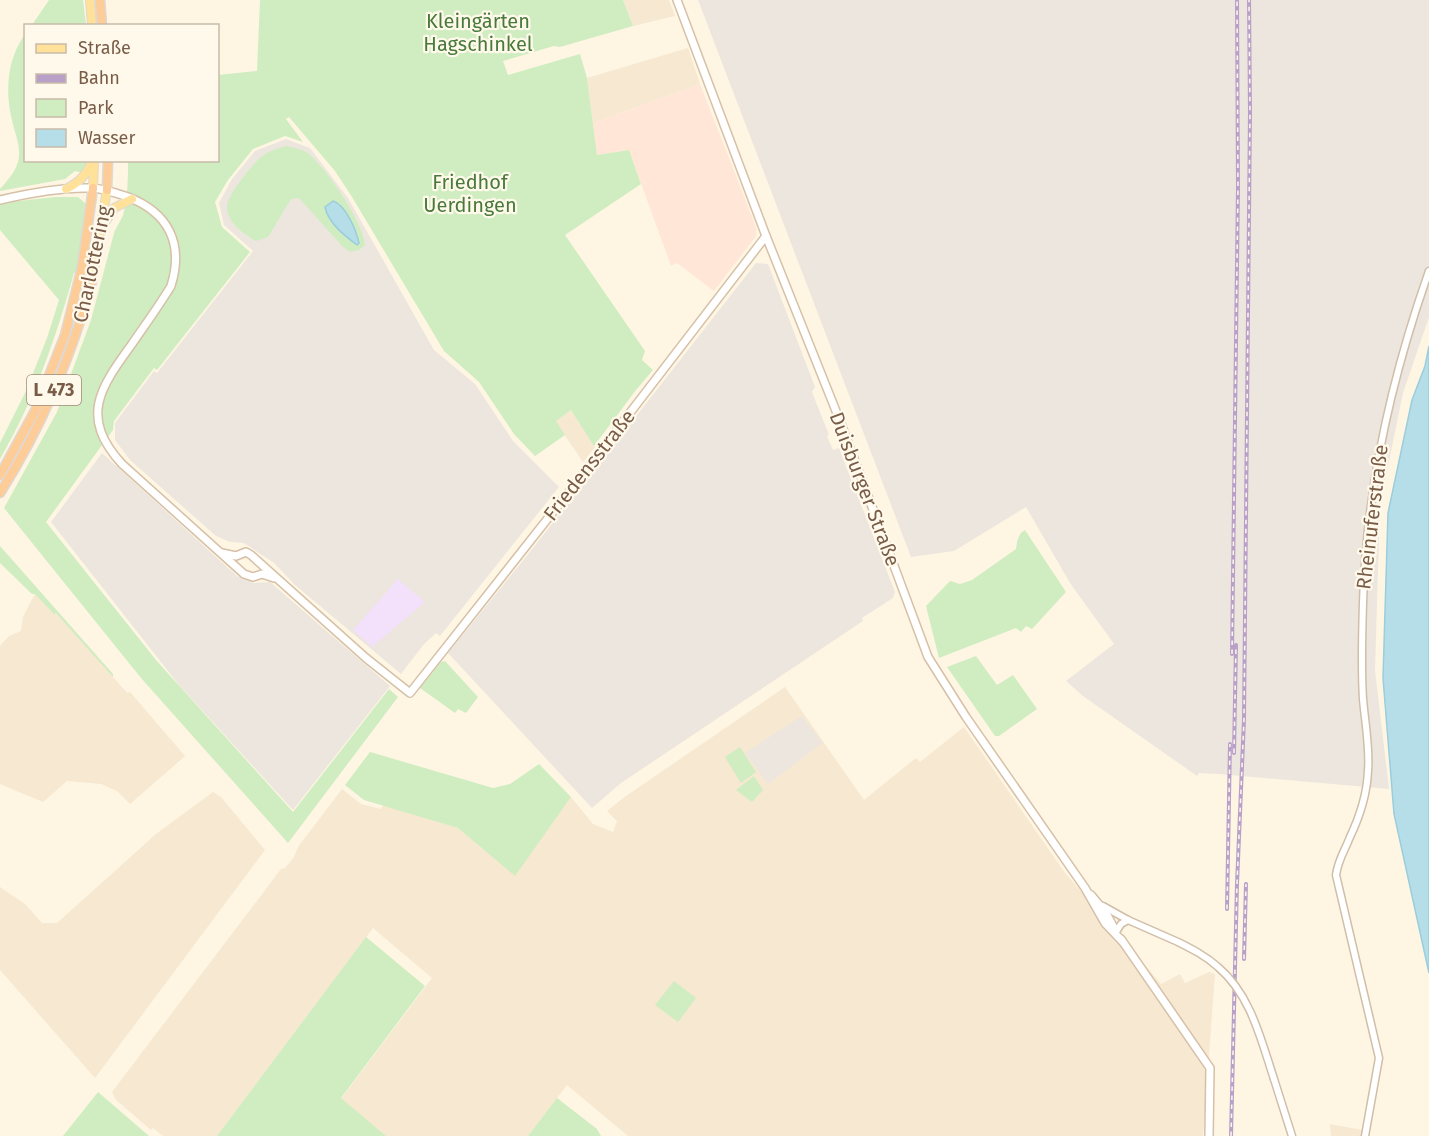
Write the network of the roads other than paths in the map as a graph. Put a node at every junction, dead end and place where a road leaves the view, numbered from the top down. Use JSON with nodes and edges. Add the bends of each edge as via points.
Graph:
{"nodes":[{"id":1,"x":90,"y":0,"type":"edge"},
{"id":2,"x":100,"y":0,"type":"edge"},
{"id":3,"x":677,"y":0,"type":"edge"},
{"id":4,"x":92,"y":24,"type":"edge"},
{"id":5,"x":102,"y":24,"type":"edge"},
{"id":6,"x":92,"y":162,"type":"edge"},
{"id":7,"x":93,"y":162,"type":"edge"},
{"id":8,"x":108,"y":162,"type":"edge"},
{"id":9,"x":93,"y":188,"type":"junction"},
{"id":10,"x":66,"y":189,"type":"junction"},
{"id":11,"x":107,"y":190,"type":"junction"},
{"id":12,"x":132,"y":199,"type":"junction"},
{"id":13,"x":0,"y":200,"type":"edge"},
{"id":14,"x":102,"y":228,"type":"junction"},
{"id":15,"x":766,"y":236,"type":"junction"},
{"id":16,"x":1429,"y":271,"type":"edge"},
{"id":17,"x":92,"y":281,"type":"joint"},
{"id":18,"x":0,"y":475,"type":"edge"},
{"id":19,"x":0,"y":493,"type":"edge"},
{"id":20,"x":222,"y":553,"type":"junction"},
{"id":21,"x":236,"y":556,"type":"junction"},
{"id":22,"x":261,"y":563,"type":"junction"},
{"id":23,"x":234,"y":565,"type":"junction"},
{"id":24,"x":253,"y":577,"type":"junction"},
{"id":25,"x":277,"y":579,"type":"junction"},
{"id":26,"x":1085,"y":888,"type":"junction"},
{"id":27,"x":1100,"y":905,"type":"junction"},
{"id":28,"x":1128,"y":920,"type":"junction"},
{"id":29,"x":1116,"y":932,"type":"junction"},
{"id":30,"x":1122,"y":941,"type":"junction"},
{"id":31,"x":1209,"y":1136,"type":"edge"},
{"id":32,"x":1292,"y":1136,"type":"edge"},
{"id":33,"x":1365,"y":1136,"type":"edge"}],
"edges":[{"from":1,"to":4,"type":"main road"},
{"from":2,"to":5,"type":"highway"},
{"from":3,"to":15,"type":"main road","name":"Duisburger Straße"},
{"from":6,"to":10,"type":"main road","via":[[78,183]]},
{"from":7,"to":9,"type":"main road","name":"Charlottering","number":"L 473"},
{"from":8,"to":11,"type":"highway","name":"Charlottering","number":"L 473"},
{"from":9,"to":10,"type":"main road"},
{"from":9,"to":11,"type":"main road"},
{"from":9,"to":18,"type":"highway","name":"Charlottering","number":"L 473","via":[[82,267],[65,335],[36,409]]},
{"from":10,"to":13,"type":"main road"},
{"from":11,"to":12,"type":"main road"},
{"from":11,"to":14,"type":"main road","name":"Charlottering","number":"L 473"},
{"from":12,"to":14,"type":"main road","via":[[114,208]]},
{"from":12,"to":20,"type":"main road","via":[[150,207],[166,226],[175,249],[175,272],[163,300],[105,384],[98,406],[100,428],[122,464]]},
{"from":14,"to":17,"type":"main road","name":"Charlottering","number":"L 473"},
{"from":15,"to":25,"type":"main road","name":"Friedensstraße","via":[[410,693]]},
{"from":15,"to":26,"type":"main road","name":"Duisburger Straße","via":[[928,657]]},
{"from":16,"to":33,"type":"street","name":"Rheinuferstraße","via":[[1399,362],[1371,501],[1362,632],[1368,770],[1363,804],[1336,875],[1379,1058]]},
{"from":17,"to":19,"type":"highway","name":"Charlottering","number":"L 473","via":[[61,375]]},
{"from":20,"to":21,"type":"main road"},
{"from":20,"to":23,"type":"main road"},
{"from":21,"to":22,"type":"main road","via":[[246,552]]},
{"from":21,"to":23,"type":"main road"},
{"from":22,"to":24,"type":"main road"},
{"from":22,"to":25,"type":"main road"},
{"from":23,"to":24,"type":"main road"},
{"from":24,"to":25,"type":"main road","via":[[262,574]]},
{"from":26,"to":27,"type":"main road","name":"Duisburger Straße"},
{"from":26,"to":30,"type":"main road","name":"Duisburger Straße"},
{"from":27,"to":28,"type":"street"},
{"from":27,"to":29,"type":"main road","name":"Duisburger Straße"},
{"from":28,"to":29,"type":"street"},
{"from":28,"to":32,"type":"street","bridge":true,"via":[[1178,942],[1229,978],[1255,1024]]},
{"from":29,"to":30,"type":"main road","name":"Duisburger Straße"},
{"from":30,"to":31,"type":"main road","name":"Duisburger Straße","via":[[1210,1068]]}]}
